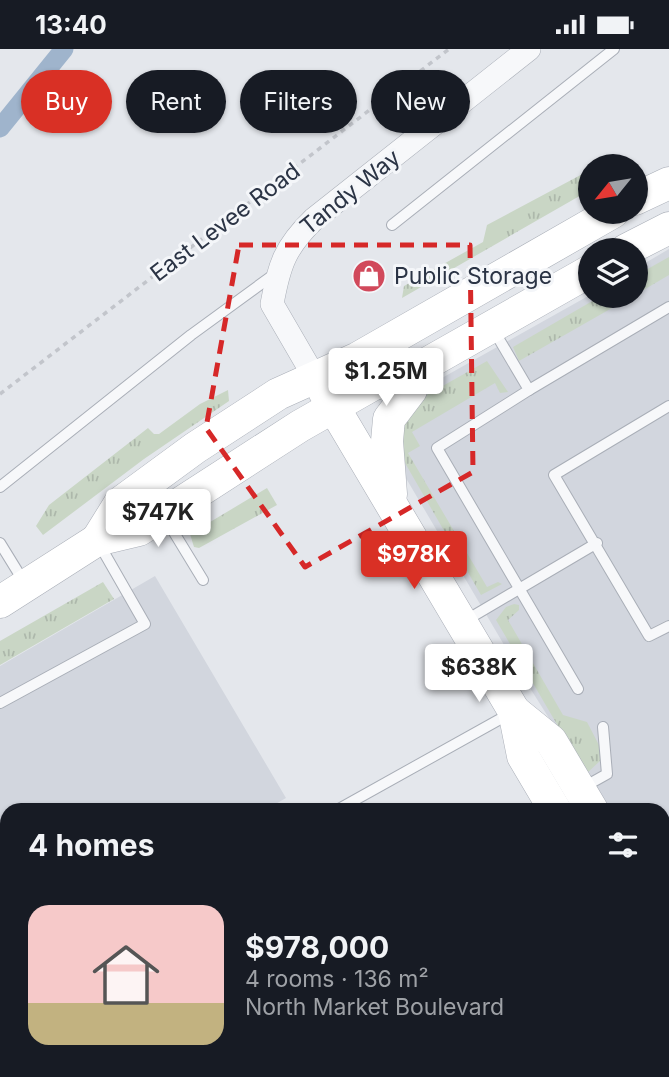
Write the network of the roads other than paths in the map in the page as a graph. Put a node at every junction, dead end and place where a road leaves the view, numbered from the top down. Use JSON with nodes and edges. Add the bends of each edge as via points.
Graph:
{"nodes":[{"id":1,"x":529,"y":49,"type":"edge"},
{"id":2,"x":614,"y":49,"type":"edge"},
{"id":3,"x":669,"y":183,"type":"edge"},
{"id":4,"x":648,"y":193,"type":"edge"},
{"id":5,"x":592,"y":224,"type":"edge"},
{"id":6,"x":392,"y":225,"type":"dead end"},
{"id":7,"x":669,"y":228,"type":"edge"},
{"id":8,"x":648,"y":239,"type":"edge"},
{"id":9,"x":278,"y":271,"type":"junction"},
{"id":10,"x":578,"y":278,"type":"edge"},
{"id":11,"x":669,"y":307,"type":"edge"},
{"id":12,"x":491,"y":326,"type":"junction"},
{"id":13,"x":419,"y":368,"type":"junction"},
{"id":14,"x":315,"y":378,"type":"junction"},
{"id":15,"x":529,"y":390,"type":"junction"},
{"id":16,"x":669,"y":406,"type":"edge"},
{"id":17,"x":334,"y":407,"type":"junction"},
{"id":18,"x":0,"y":487,"type":"edge"},
{"id":19,"x":391,"y":501,"type":"junction"},
{"id":20,"x":162,"y":513,"type":"junction"},
{"id":21,"x":97,"y":540,"type":"junction"},
{"id":22,"x":0,"y":543,"type":"edge"},
{"id":23,"x":597,"y":543,"type":"junction"},
{"id":24,"x":203,"y":580,"type":"dead end"},
{"id":25,"x":27,"y":587,"type":"junction"},
{"id":26,"x":521,"y":589,"type":"junction"},
{"id":27,"x":0,"y":602,"type":"edge"},
{"id":28,"x":463,"y":622,"type":"junction"},
{"id":29,"x":669,"y":625,"type":"edge"},
{"id":30,"x":481,"y":655,"type":"junction"},
{"id":31,"x":439,"y":679,"type":"dead end"},
{"id":32,"x":578,"y":689,"type":"dead end"},
{"id":33,"x":0,"y":703,"type":"edge"},
{"id":34,"x":514,"y":711,"type":"junction"},
{"id":35,"x":603,"y":727,"type":"dead end"},
{"id":36,"x":585,"y":800,"type":"edge"},
{"id":37,"x":350,"y":803,"type":"edge"},
{"id":38,"x":551,"y":803,"type":"edge"}],
"edges":[{"from":1,"to":9,"type":"street","name":"Tandy Way","via":[[314,219],[291,242]]},
{"from":2,"to":6,"type":"lane"},
{"from":3,"to":4,"type":"main road"},
{"from":5,"to":14,"type":"main road","via":[[358,359]]},
{"from":7,"to":8,"type":"main road"},
{"from":9,"to":14,"type":"street","name":"Tandy Way","via":[[272,304]]},
{"from":9,"to":18,"type":"lane"},
{"from":10,"to":12,"type":"main road"},
{"from":11,"to":15,"type":"lane"},
{"from":12,"to":13,"type":"main road"},
{"from":12,"to":15,"type":"lane"},
{"from":13,"to":17,"type":"main road","via":[[372,385]]},
{"from":13,"to":19,"type":"main road","via":[[411,390],[389,419]]},
{"from":14,"to":17,"type":"main road"},
{"from":14,"to":21,"type":"main road","via":[[278,394],[173,463],[120,503]]},
{"from":15,"to":26,"type":"lane","via":[[437,447]]},
{"from":16,"to":23,"type":"lane","via":[[554,474]]},
{"from":17,"to":19,"type":"main road"},
{"from":17,"to":20,"type":"main road"},
{"from":19,"to":28,"type":"main road"},
{"from":20,"to":21,"type":"main road","via":[[139,530]]},
{"from":20,"to":24,"type":"lane"},
{"from":21,"to":25,"type":"main road"},
{"from":21,"to":33,"type":"lane","via":[[145,624]]},
{"from":22,"to":25,"type":"lane"},
{"from":23,"to":26,"type":"lane"},
{"from":23,"to":29,"type":"lane","via":[[649,636]]},
{"from":25,"to":27,"type":"main road"},
{"from":26,"to":28,"type":"lane"},
{"from":26,"to":32,"type":"lane"},
{"from":28,"to":30,"type":"main road"},
{"from":30,"to":31,"type":"lane"},
{"from":30,"to":34,"type":"main road"},
{"from":34,"to":36,"type":"main road","via":[[551,741]]},
{"from":34,"to":37,"type":"lane"},
{"from":34,"to":38,"type":"main road","via":[[523,756]]},
{"from":35,"to":36,"type":"lane","via":[[607,774]]}]}
